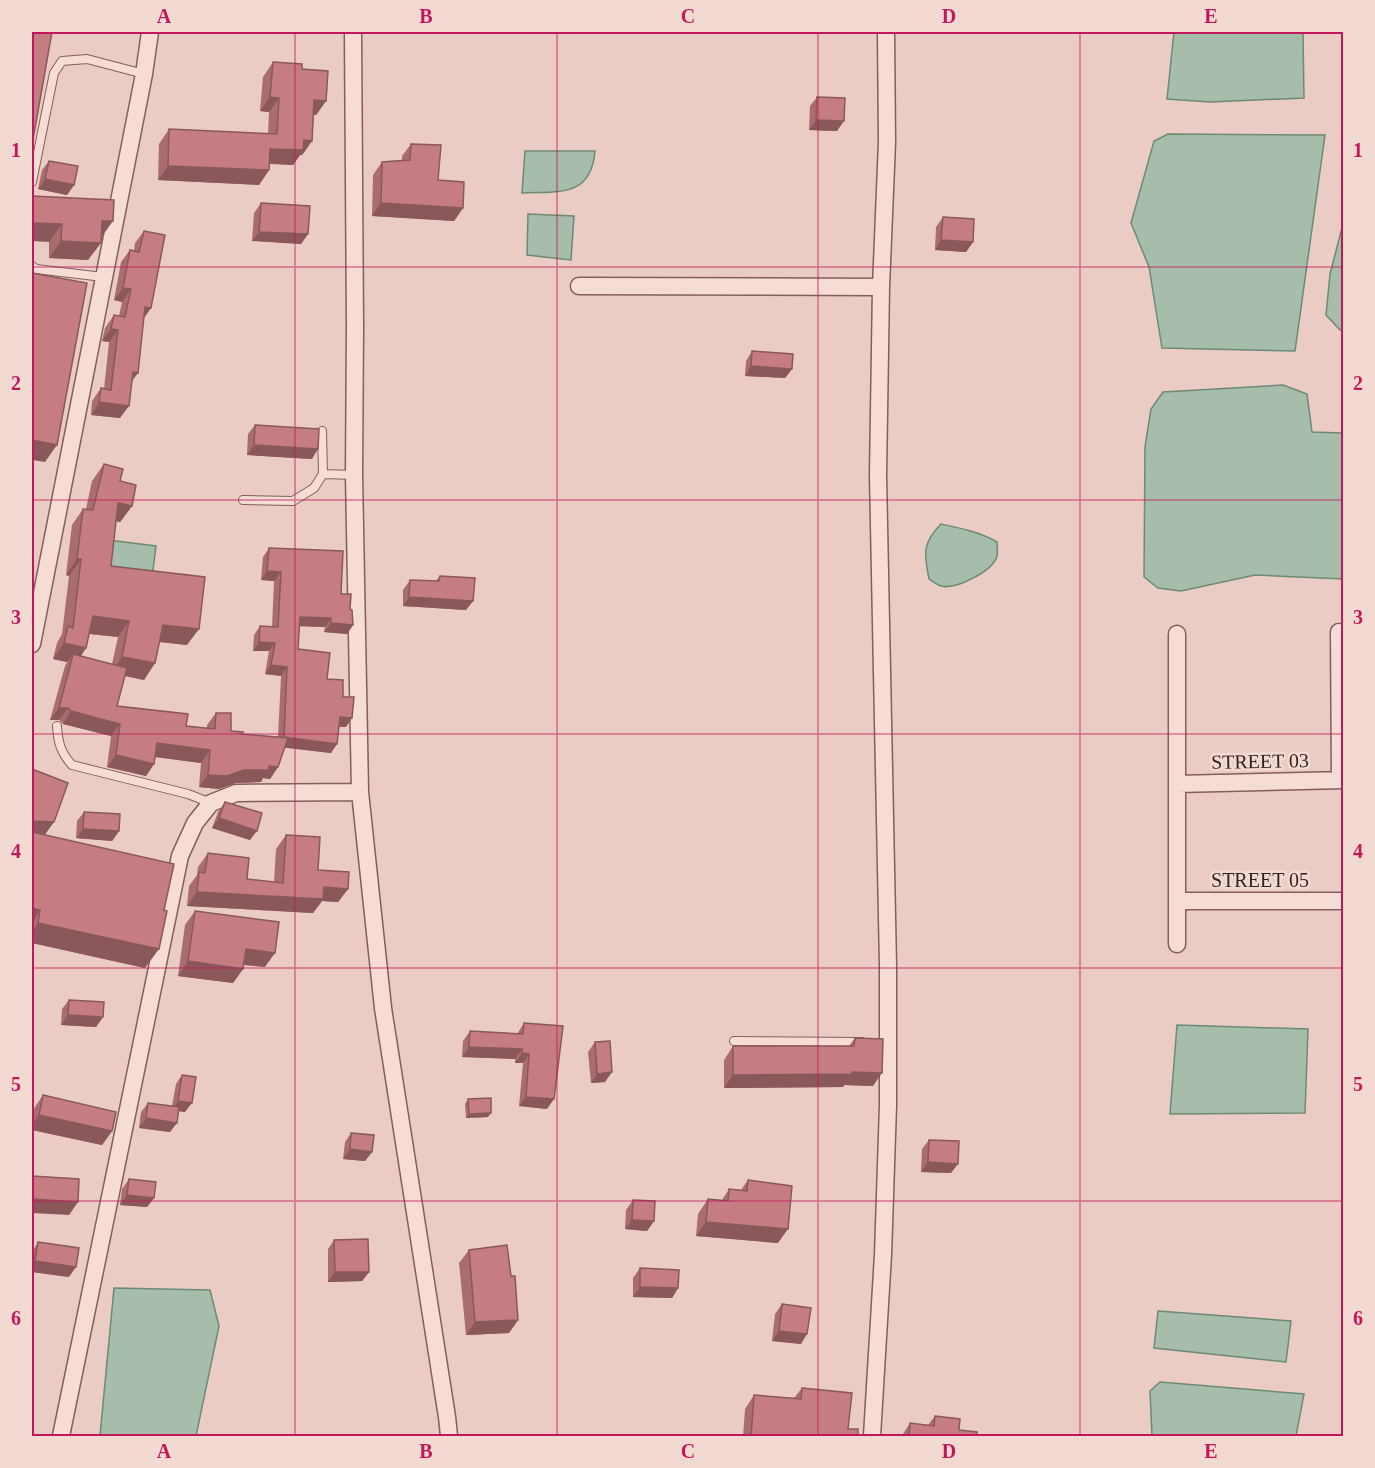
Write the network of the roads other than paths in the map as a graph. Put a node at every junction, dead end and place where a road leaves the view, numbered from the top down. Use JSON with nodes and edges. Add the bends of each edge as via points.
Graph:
{"nodes":[{"id":1,"x":150,"y":32,"type":"edge"},
{"id":2,"x":353,"y":32,"type":"edge"},
{"id":3,"x":886,"y":32,"type":"edge"},
{"id":4,"x":144,"y":74,"type":"junction"},
{"id":5,"x":32,"y":182,"type":"edge"},
{"id":6,"x":32,"y":266,"type":"edge"},
{"id":7,"x":104,"y":277,"type":"junction"},
{"id":8,"x":579,"y":286,"type":"dead end"},
{"id":9,"x":881,"y":287,"type":"junction"},
{"id":10,"x":322,"y":431,"type":"dead end"},
{"id":11,"x":323,"y":474,"type":"junction"},
{"id":12,"x":354,"y":474,"type":"junction"},
{"id":13,"x":243,"y":500,"type":"dead end"},
{"id":14,"x":1339,"y":632,"type":"dead end"},
{"id":15,"x":1177,"y":634,"type":"dead end"},
{"id":16,"x":32,"y":644,"type":"edge"},
{"id":17,"x":57,"y":726,"type":"dead end"},
{"id":18,"x":1342,"y":780,"type":"edge"},
{"id":19,"x":1177,"y":784,"type":"junction"},
{"id":20,"x":360,"y":792,"type":"junction"},
{"id":21,"x":211,"y":803,"type":"junction"},
{"id":22,"x":1344,"y":900,"type":"edge"},
{"id":23,"x":1177,"y":902,"type":"junction"},
{"id":24,"x":1177,"y":944,"type":"dead end"},
{"id":25,"x":734,"y":1041,"type":"dead end"},
{"id":26,"x":887,"y":1042,"type":"junction"},
{"id":27,"x":61,"y":1437,"type":"edge"},
{"id":28,"x":449,"y":1437,"type":"edge"},
{"id":29,"x":872,"y":1437,"type":"edge"}],
"edges":[{"from":1,"to":4,"type":"street"},
{"from":2,"to":12,"type":"street"},
{"from":3,"to":9,"type":"street","via":[[887,142]]},
{"from":4,"to":5,"type":"lane","via":[[87,60],[62,61],[54,73]]},
{"from":4,"to":7,"type":"street"},
{"from":6,"to":7,"type":"lane"},
{"from":7,"to":16,"type":"street"},
{"from":8,"to":9,"type":"street"},
{"from":9,"to":26,"type":"street","via":[[878,475]]},
{"from":10,"to":11,"type":"lane"},
{"from":11,"to":12,"type":"lane"},
{"from":11,"to":13,"type":"lane","via":[[314,489],[293,501]]},
{"from":12,"to":20,"type":"street"},
{"from":14,"to":18,"type":"street"},
{"from":15,"to":19,"type":"street"},
{"from":17,"to":21,"type":"lane","via":[[63,754],[72,765]]},
{"from":18,"to":19,"type":"street","name":"STREET 03"},
{"from":19,"to":23,"type":"street"},
{"from":20,"to":21,"type":"street","via":[[236,794]]},
{"from":20,"to":28,"type":"street","via":[[383,1008]]},
{"from":21,"to":27,"type":"street","via":[[195,823],[180,856]]},
{"from":22,"to":23,"type":"street","name":"STREET 05"},
{"from":23,"to":24,"type":"street"},
{"from":25,"to":26,"type":"lane"},
{"from":26,"to":29,"type":"street","via":[[883,1255]]}]}
